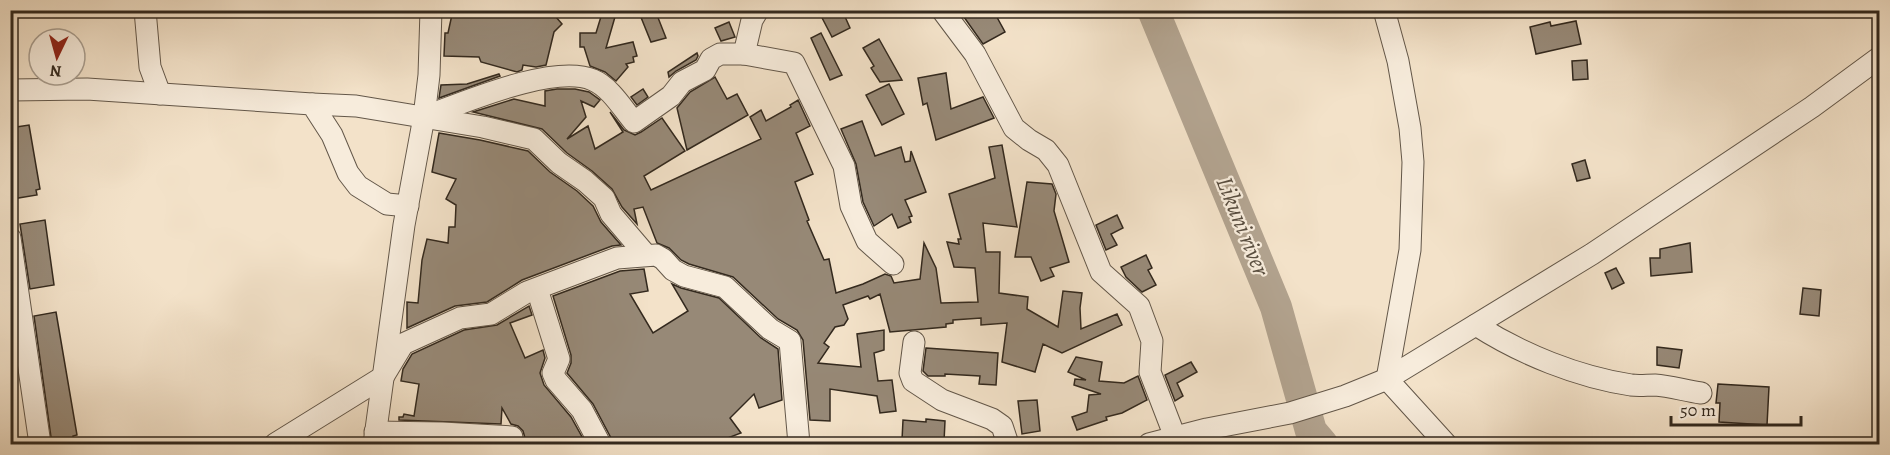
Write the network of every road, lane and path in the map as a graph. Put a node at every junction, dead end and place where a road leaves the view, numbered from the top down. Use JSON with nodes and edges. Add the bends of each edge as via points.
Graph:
{"nodes":[{"id":1,"x":145,"y":10,"type":"edge"},
{"id":2,"x":431,"y":10,"type":"edge"},
{"id":3,"x":758,"y":10,"type":"edge"},
{"id":4,"x":942,"y":10,"type":"edge"},
{"id":5,"x":1384,"y":10,"type":"edge"},
{"id":6,"x":744,"y":54,"type":"junction"},
{"id":7,"x":1880,"y":57,"type":"edge"},
{"id":8,"x":10,"y":90,"type":"edge"},
{"id":9,"x":160,"y":94,"type":"junction"},
{"id":10,"x":312,"y":104,"type":"junction"},
{"id":11,"x":424,"y":117,"type":"junction"},
{"id":12,"x":408,"y":206,"type":"junction"},
{"id":13,"x":10,"y":238,"type":"edge"},
{"id":14,"x":646,"y":255,"type":"junction"},
{"id":15,"x":893,"y":264,"type":"dead end"},
{"id":16,"x":537,"y":289,"type":"junction"},
{"id":17,"x":1476,"y":326,"type":"junction"},
{"id":18,"x":914,"y":342,"type":"dead end"},
{"id":19,"x":382,"y":377,"type":"junction"},
{"id":20,"x":1387,"y":379,"type":"junction"},
{"id":21,"x":1701,"y":393,"type":"dead end"},
{"id":22,"x":512,"y":437,"type":"dead end"},
{"id":23,"x":1175,"y":437,"type":"junction"},
{"id":24,"x":375,"y":438,"type":"edge"},
{"id":25,"x":40,"y":444,"type":"edge"},
{"id":26,"x":275,"y":444,"type":"edge"},
{"id":27,"x":600,"y":444,"type":"edge"},
{"id":28,"x":799,"y":444,"type":"edge"},
{"id":29,"x":1008,"y":444,"type":"edge"},
{"id":30,"x":1149,"y":444,"type":"edge"},
{"id":31,"x":1446,"y":444,"type":"edge"}],
"edges":[{"from":1,"to":9,"type":"street","via":[[150,67]]},
{"from":2,"to":11,"type":"street"},
{"from":3,"to":6,"type":"street"},
{"from":4,"to":23,"type":"street","via":[[975,54],[1014,128],[1046,150],[1058,165],[1101,272],[1139,306],[1152,341],[1150,372]]},
{"from":5,"to":20,"type":"street","via":[[1398,61],[1413,162],[1410,250]]},
{"from":6,"to":11,"type":"street","via":[[720,54],[711,59],[705,70],[682,82],[671,96],[634,122],[607,90],[593,80],[563,74]]},
{"from":6,"to":15,"type":"street","via":[[794,63],[844,166],[851,206],[867,241]]},
{"from":7,"to":17,"type":"street","via":[[1592,254]]},
{"from":8,"to":9,"type":"street","via":[[87,89]]},
{"from":9,"to":10,"type":"street"},
{"from":10,"to":11,"type":"street","via":[[356,106]]},
{"from":10,"to":12,"type":"street","via":[[358,186],[387,204]]},
{"from":11,"to":12,"type":"street"},
{"from":11,"to":14,"type":"street","via":[[534,139],[604,198],[611,214]]},
{"from":12,"to":19,"type":"street"},
{"from":13,"to":25,"type":"street"},
{"from":14,"to":16,"type":"street","via":[[617,258]]},
{"from":14,"to":28,"type":"street","via":[[656,255],[684,276],[725,287],[770,329],[790,341]]},
{"from":16,"to":19,"type":"street","via":[[491,314],[460,318],[404,344]]},
{"from":16,"to":27,"type":"street","via":[[559,359],[556,380],[582,410]]},
{"from":17,"to":20,"type":"street"},
{"from":17,"to":21,"type":"street","via":[[1528,355],[1599,378]]},
{"from":18,"to":29,"type":"street","via":[[910,373],[913,381],[942,400],[992,419],[1002,426]]},
{"from":19,"to":24,"type":"street"},
{"from":19,"to":26,"type":"street"},
{"from":20,"to":23,"type":"street","via":[[1290,413]]},
{"from":20,"to":31,"type":"street"},
{"from":22,"to":24,"type":"street","via":[[442,433]]},
{"from":23,"to":30,"type":"street"}]}
